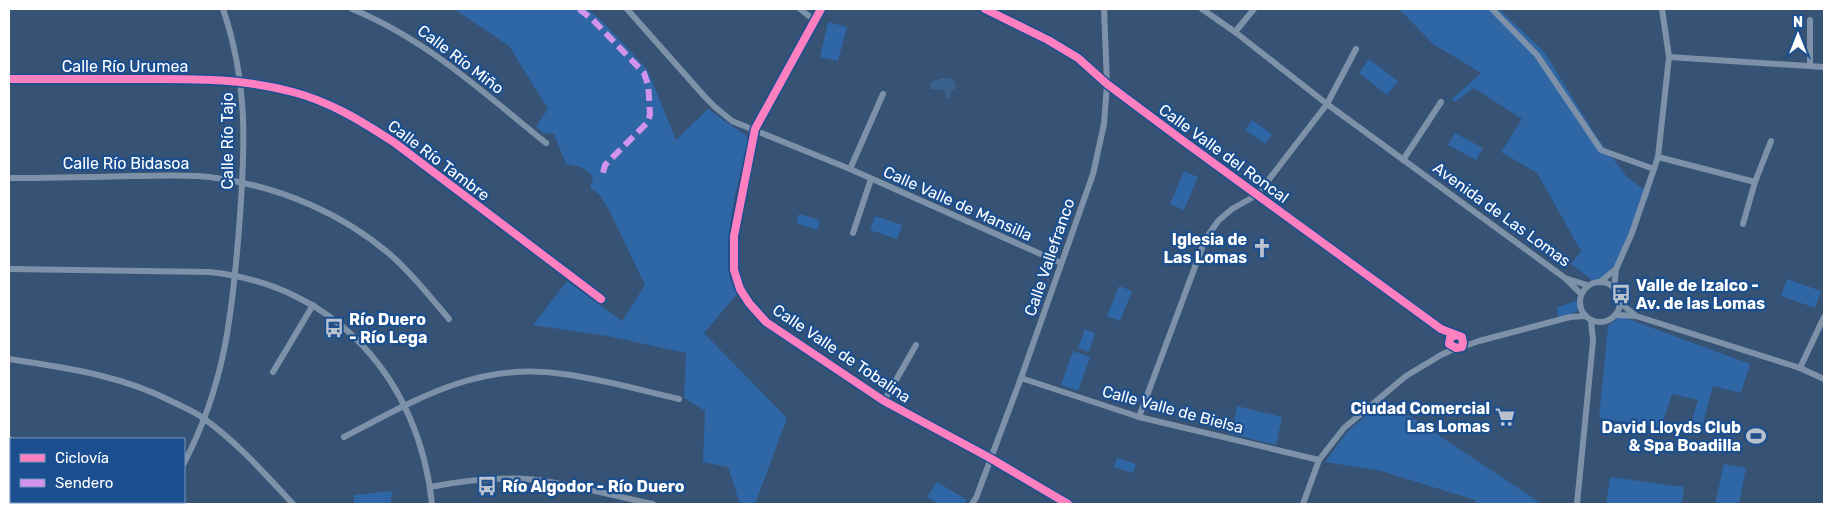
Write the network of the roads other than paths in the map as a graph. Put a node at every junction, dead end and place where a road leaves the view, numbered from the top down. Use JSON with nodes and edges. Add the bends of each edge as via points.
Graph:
{"nodes":[{"id":1,"x":223,"y":9,"type":"edge"},
{"id":2,"x":352,"y":9,"type":"edge"},
{"id":3,"x":627,"y":9,"type":"edge"},
{"id":4,"x":800,"y":9,"type":"edge"},
{"id":5,"x":821,"y":9,"type":"edge"},
{"id":6,"x":985,"y":9,"type":"edge"},
{"id":7,"x":1104,"y":9,"type":"edge"},
{"id":8,"x":1202,"y":9,"type":"edge"},
{"id":9,"x":1254,"y":9,"type":"edge"},
{"id":10,"x":1492,"y":9,"type":"edge"},
{"id":11,"x":1662,"y":9,"type":"edge"},
{"id":12,"x":814,"y":20,"type":"junction"},
{"id":13,"x":1810,"y":20,"type":"dead end"},
{"id":14,"x":1235,"y":32,"type":"junction"},
{"id":15,"x":1356,"y":49,"type":"dead end"},
{"id":16,"x":1669,"y":57,"type":"junction"},
{"id":17,"x":1810,"y":66,"type":"junction"},
{"id":18,"x":1824,"y":67,"type":"edge"},
{"id":19,"x":9,"y":79,"type":"edge"},
{"id":20,"x":240,"y":81,"type":"junction"},
{"id":21,"x":1107,"y":84,"type":"junction"},
{"id":22,"x":883,"y":94,"type":"dead end"},
{"id":23,"x":1441,"y":102,"type":"dead end"},
{"id":24,"x":1327,"y":104,"type":"junction"},
{"id":25,"x":755,"y":129,"type":"junction"},
{"id":26,"x":1771,"y":141,"type":"dead end"},
{"id":27,"x":546,"y":143,"type":"dead end"},
{"id":28,"x":1658,"y":157,"type":"junction"},
{"id":29,"x":1403,"y":160,"type":"junction"},
{"id":30,"x":850,"y":169,"type":"junction"},
{"id":31,"x":1654,"y":169,"type":"junction"},
{"id":32,"x":9,"y":178,"type":"edge"},
{"id":33,"x":871,"y":179,"type":"junction"},
{"id":34,"x":243,"y":182,"type":"junction"},
{"id":35,"x":1755,"y":182,"type":"junction"},
{"id":36,"x":1257,"y":195,"type":"junction"},
{"id":37,"x":1743,"y":224,"type":"dead end"},
{"id":38,"x":853,"y":233,"type":"dead end"},
{"id":39,"x":1061,"y":263,"type":"junction"},
{"id":40,"x":9,"y":269,"type":"edge"},
{"id":41,"x":1616,"y":269,"type":"junction"},
{"id":42,"x":236,"y":274,"type":"junction"},
{"id":43,"x":1565,"y":278,"type":"junction"},
{"id":44,"x":1600,"y":282,"type":"junction"},
{"id":45,"x":1587,"y":285,"type":"junction"},
{"id":46,"x":1614,"y":289,"type":"junction"},
{"id":47,"x":1581,"y":294,"type":"junction"},
{"id":48,"x":601,"y":299,"type":"dead end"},
{"id":49,"x":1620,"y":303,"type":"junction"},
{"id":50,"x":313,"y":305,"type":"junction"},
{"id":51,"x":1581,"y":305,"type":"junction"},
{"id":52,"x":1617,"y":315,"type":"junction"},
{"id":53,"x":1636,"y":316,"type":"junction"},
{"id":54,"x":1824,"y":317,"type":"edge"},
{"id":55,"x":1569,"y":318,"type":"junction"},
{"id":56,"x":1588,"y":318,"type":"junction"},
{"id":57,"x":449,"y":319,"type":"dead end"},
{"id":58,"x":1600,"y":322,"type":"junction"},
{"id":59,"x":1441,"y":329,"type":"junction"},
{"id":60,"x":1459,"y":336,"type":"junction"},
{"id":61,"x":1593,"y":340,"type":"junction"},
{"id":62,"x":1478,"y":341,"type":"junction"},
{"id":63,"x":1449,"y":342,"type":"junction"},
{"id":64,"x":916,"y":345,"type":"dead end"},
{"id":65,"x":1459,"y":348,"type":"junction"},
{"id":66,"x":1441,"y":354,"type":"junction"},
{"id":67,"x":9,"y":359,"type":"edge"},
{"id":68,"x":1800,"y":368,"type":"junction"},
{"id":69,"x":273,"y":372,"type":"dead end"},
{"id":70,"x":1021,"y":378,"type":"junction"},
{"id":71,"x":1824,"y":379,"type":"edge"},
{"id":72,"x":679,"y":398,"type":"dead end"},
{"id":73,"x":884,"y":401,"type":"junction"},
{"id":74,"x":405,"y":406,"type":"junction"},
{"id":75,"x":1139,"y":417,"type":"junction"},
{"id":76,"x":204,"y":419,"type":"junction"},
{"id":77,"x":344,"y":437,"type":"dead end"},
{"id":78,"x":990,"y":458,"type":"junction"},
{"id":79,"x":1319,"y":460,"type":"junction"},
{"id":80,"x":185,"y":461,"type":"edge"},
{"id":81,"x":430,"y":487,"type":"junction"},
{"id":82,"x":293,"y":504,"type":"edge"},
{"id":83,"x":432,"y":504,"type":"edge"},
{"id":84,"x":653,"y":504,"type":"edge"},
{"id":85,"x":972,"y":504,"type":"edge"},
{"id":86,"x":1068,"y":504,"type":"edge"},
{"id":87,"x":1303,"y":504,"type":"edge"},
{"id":88,"x":1577,"y":504,"type":"edge"}],
"edges":[{"from":1,"to":20,"type":"street","name":"Calle Río Tajo","via":[[232,33]]},
{"from":2,"to":27,"type":"street","name":"Calle Río Miño","via":[[388,24],[434,53]]},
{"from":3,"to":25,"type":"street","name":"Calle Valle de Mansilla","via":[[715,107],[732,121]]},
{"from":4,"to":12,"type":"street"},
{"from":5,"to":12,"type":"street","name":"Calle Valle de Tobalina"},
{"from":6,"to":21,"type":"street","name":"Calle Valle del Roncal","via":[[1078,58]]},
{"from":7,"to":21,"type":"street","name":"Calle Vallefranco"},
{"from":8,"to":14,"type":"street","name":"Avenida de Las Lomas"},
{"from":9,"to":14,"type":"street"},
{"from":10,"to":31,"type":"street","via":[[1537,55],[1600,150]]},
{"from":11,"to":16,"type":"street"},
{"from":12,"to":25,"type":"street","name":"Calle Valle de Tobalina"},
{"from":13,"to":17,"type":"street"},
{"from":14,"to":24,"type":"street","name":"Avenida de Las Lomas"},
{"from":15,"to":24,"type":"street"},
{"from":16,"to":17,"type":"street"},
{"from":16,"to":28,"type":"street"},
{"from":17,"to":18,"type":"street"},
{"from":19,"to":20,"type":"street","name":"Calle Río Urumea"},
{"from":20,"to":34,"type":"street","name":"Calle Río Tajo","via":[[244,126]]},
{"from":20,"to":48,"type":"street","name":"Calle Río Tambre","via":[[324,102],[365,123]]},
{"from":21,"to":36,"type":"street","name":"Calle Valle del Roncal"},
{"from":21,"to":39,"type":"street","name":"Calle Vallefranco","via":[[1104,124],[1093,174]]},
{"from":22,"to":30,"type":"street"},
{"from":23,"to":29,"type":"street"},
{"from":24,"to":29,"type":"street","name":"Avenida de Las Lomas"},
{"from":24,"to":36,"type":"street"},
{"from":25,"to":30,"type":"street","name":"Calle Valle de Mansilla"},
{"from":25,"to":73,"type":"street","name":"Calle Valle de Tobalina","via":[[734,236],[734,270],[740,288],[766,322]]},
{"from":26,"to":35,"type":"street"},
{"from":28,"to":31,"type":"street"},
{"from":28,"to":35,"type":"street"},
{"from":29,"to":43,"type":"street","name":"Avenida de Las Lomas"},
{"from":30,"to":33,"type":"street","name":"Calle Valle de Mansilla"},
{"from":31,"to":41,"type":"street"},
{"from":32,"to":34,"type":"street","name":"Calle Río Bidasoa","via":[[191,176]]},
{"from":33,"to":38,"type":"street","name":"Calle Valle de Mansilla"},
{"from":33,"to":39,"type":"street","name":"Calle Valle de Mansilla"},
{"from":34,"to":42,"type":"street","name":"Calle Río Tajo"},
{"from":34,"to":57,"type":"street","name":"Calle Río Bidasoa","via":[[300,200],[350,225],[393,257]]},
{"from":35,"to":37,"type":"street"},
{"from":36,"to":59,"type":"street","name":"Calle Valle del Roncal"},
{"from":36,"to":75,"type":"street","via":[[1218,221],[1205,240]]},
{"from":39,"to":70,"type":"street","name":"Calle Vallefranco"},
{"from":40,"to":42,"type":"street"},
{"from":41,"to":44,"type":"street"},
{"from":41,"to":46,"type":"street"},
{"from":42,"to":50,"type":"street","via":[[279,288]]},
{"from":42,"to":76,"type":"street","name":"Calle Río Tajo","via":[[220,371]]},
{"from":43,"to":45,"type":"street","name":"Avenida de Las Lomas"},
{"from":43,"to":47,"type":"street"},
{"from":44,"to":45,"type":"street"},
{"from":44,"to":46,"type":"street"},
{"from":45,"to":47,"type":"street"},
{"from":46,"to":49,"type":"street"},
{"from":47,"to":51,"type":"street"},
{"from":49,"to":52,"type":"street"},
{"from":49,"to":53,"type":"street"},
{"from":50,"to":69,"type":"street"},
{"from":50,"to":74,"type":"street","via":[[360,343],[388,376]]},
{"from":51,"to":55,"type":"street"},
{"from":51,"to":56,"type":"street"},
{"from":52,"to":53,"type":"street"},
{"from":52,"to":58,"type":"street"},
{"from":53,"to":68,"type":"street"},
{"from":54,"to":68,"type":"street"},
{"from":55,"to":56,"type":"street"},
{"from":55,"to":62,"type":"street"},
{"from":56,"to":58,"type":"street"},
{"from":56,"to":61,"type":"street"},
{"from":58,"to":61,"type":"street"},
{"from":59,"to":60,"type":"street","name":"Calle Valle del Roncal"},
{"from":59,"to":63,"type":"street","name":"Calle Valle del Roncal"},
{"from":60,"to":62,"type":"street","name":"Calle Valle del Roncal"},
{"from":60,"to":63,"type":"street","via":[[1452,336]]},
{"from":60,"to":65,"type":"street","via":[[1463,343]]},
{"from":61,"to":88,"type":"street"},
{"from":62,"to":65,"type":"street"},
{"from":63,"to":65,"type":"street"},
{"from":63,"to":66,"type":"street"},
{"from":64,"to":73,"type":"street","name":"Calle Valle de Tobalina"},
{"from":65,"to":66,"type":"street"},
{"from":66,"to":79,"type":"street","via":[[1406,376],[1344,428]]},
{"from":67,"to":76,"type":"street","via":[[101,375],[132,384],[155,392]]},
{"from":68,"to":71,"type":"street"},
{"from":70,"to":75,"type":"street","name":"Calle Valle de Bielsa"},
{"from":70,"to":78,"type":"street","name":"Calle Vallefranco"},
{"from":72,"to":74,"type":"street","via":[[563,374],[514,372],[460,382]]},
{"from":73,"to":78,"type":"street","name":"Calle Valle de Tobalina"},
{"from":74,"to":77,"type":"street"},
{"from":74,"to":81,"type":"street","via":[[420,443]]},
{"from":75,"to":79,"type":"street","name":"Calle Valle de Bielsa"},
{"from":76,"to":80,"type":"street","name":"Calle Río Tajo"},
{"from":76,"to":82,"type":"street","via":[[238,446]]},
{"from":78,"to":85,"type":"street","name":"Calle Vallefranco"},
{"from":78,"to":86,"type":"street","name":"Calle Valle de Tobalina"},
{"from":79,"to":87,"type":"street"},
{"from":81,"to":83,"type":"street"},
{"from":81,"to":84,"type":"street","via":[[488,478],[537,480]]}]}
